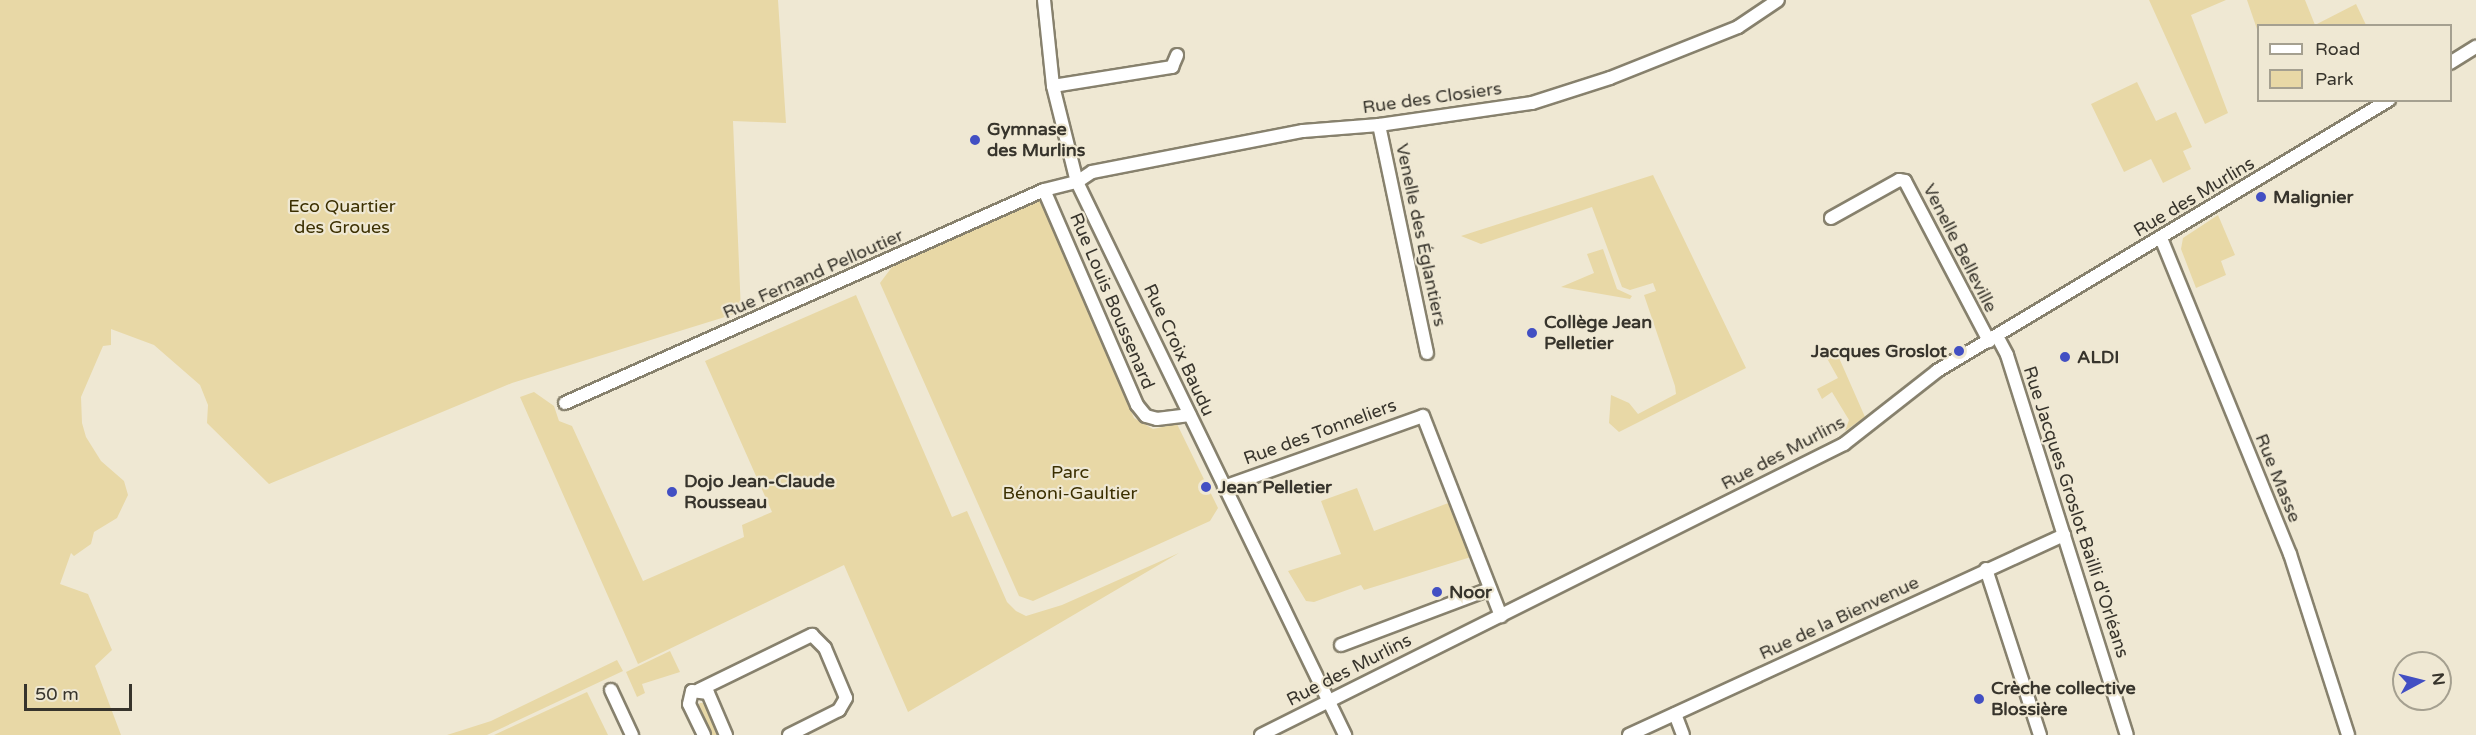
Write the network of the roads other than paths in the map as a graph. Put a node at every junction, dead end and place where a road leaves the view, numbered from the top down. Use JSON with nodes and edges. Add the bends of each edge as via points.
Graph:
{"nodes":[{"id":1,"x":1044,"y":0,"type":"edge"},
{"id":2,"x":1778,"y":0,"type":"edge"},
{"id":3,"x":2476,"y":47,"type":"edge"},
{"id":4,"x":1178,"y":56,"type":"dead end"},
{"id":5,"x":2452,"y":62,"type":"edge"},
{"id":6,"x":1053,"y":86,"type":"junction"},
{"id":7,"x":2386,"y":102,"type":"edge"},
{"id":8,"x":1379,"y":125,"type":"junction"},
{"id":9,"x":1077,"y":182,"type":"junction"},
{"id":10,"x":1044,"y":190,"type":"junction"},
{"id":11,"x":1831,"y":218,"type":"dead end"},
{"id":12,"x":2161,"y":238,"type":"junction"},
{"id":13,"x":1993,"y":339,"type":"junction"},
{"id":14,"x":1428,"y":353,"type":"dead end"},
{"id":15,"x":565,"y":404,"type":"dead end"},
{"id":16,"x":1190,"y":415,"type":"junction"},
{"id":17,"x":1224,"y":487,"type":"junction"},
{"id":18,"x":2064,"y":535,"type":"junction"},
{"id":19,"x":1986,"y":569,"type":"junction"},
{"id":20,"x":1490,"y":589,"type":"junction"},
{"id":21,"x":1501,"y":615,"type":"junction"},
{"id":22,"x":1341,"y":645,"type":"dead end"},
{"id":23,"x":611,"y":690,"type":"dead end"},
{"id":24,"x":699,"y":690,"type":"junction"},
{"id":25,"x":1329,"y":700,"type":"junction"},
{"id":26,"x":1675,"y":714,"type":"junction"},
{"id":27,"x":632,"y":735,"type":"edge"},
{"id":28,"x":704,"y":735,"type":"edge"},
{"id":29,"x":726,"y":735,"type":"edge"},
{"id":30,"x":789,"y":735,"type":"edge"},
{"id":31,"x":1261,"y":735,"type":"edge"},
{"id":32,"x":1345,"y":735,"type":"edge"},
{"id":33,"x":1629,"y":735,"type":"edge"},
{"id":34,"x":1683,"y":735,"type":"edge"},
{"id":35,"x":2040,"y":735,"type":"edge"},
{"id":36,"x":2127,"y":735,"type":"edge"},
{"id":37,"x":2348,"y":735,"type":"edge"}],
"edges":[{"from":1,"to":6,"type":"street","name":"Rue Croix Baudu"},
{"from":2,"to":8,"type":"street","name":"Rue des Closiers","via":[[1738,27],[1610,78],[1532,103]]},
{"from":3,"to":5,"type":"street"},
{"from":4,"to":6,"type":"street","via":[[1172,67]]},
{"from":6,"to":9,"type":"street","name":"Rue Croix Baudu"},
{"from":7,"to":12,"type":"street","name":"Rue des Murlins"},
{"from":8,"to":9,"type":"street","name":"Rue des Closiers","via":[[1304,131],[1147,159],[1092,172]]},
{"from":8,"to":14,"type":"street","name":"Venelle des Églantiers"},
{"from":9,"to":10,"type":"street","name":"Rue Fernand Pelloutier"},
{"from":9,"to":16,"type":"street","name":"Rue Croix Baudu"},
{"from":10,"to":15,"type":"street","name":"Rue Fernand Pelloutier"},
{"from":10,"to":16,"type":"street","name":"Rue Louis Boussenard","via":[[1137,405],[1146,416],[1157,419]]},
{"from":11,"to":13,"type":"street","name":"Venelle Belleville","via":[[1899,180],[1905,182]]},
{"from":12,"to":13,"type":"street","name":"Rue des Murlins"},
{"from":12,"to":37,"type":"street","name":"Rue Masse","via":[[2290,554]]},
{"from":13,"to":18,"type":"street","name":"Rue Jacques Groslot Bailli d'Orléans","via":[[2007,355]]},
{"from":13,"to":21,"type":"street","name":"Rue des Murlins","via":[[1938,371],[1844,444]]},
{"from":16,"to":17,"type":"street","name":"Rue Croix Baudu"},
{"from":17,"to":20,"type":"street","name":"Rue des Tonneliers","via":[[1423,416]]},
{"from":17,"to":25,"type":"street","name":"Rue Croix Baudu"},
{"from":18,"to":19,"type":"street","name":"Rue de la Bienvenue"},
{"from":18,"to":36,"type":"street","name":"Rue Jacques Groslot Bailli d'Orléans"},
{"from":19,"to":26,"type":"street","name":"Rue de la Bienvenue"},
{"from":19,"to":35,"type":"street"},
{"from":20,"to":21,"type":"street","name":"Rue des Tonneliers"},
{"from":20,"to":22,"type":"street"},
{"from":21,"to":25,"type":"street","name":"Rue des Murlins"},
{"from":23,"to":27,"type":"street"},
{"from":24,"to":28,"type":"street","via":[[688,696]]},
{"from":24,"to":29,"type":"street","via":[[708,693]]},
{"from":24,"to":30,"type":"street","via":[[812,635],[825,648],[846,698],[839,710]]},
{"from":25,"to":31,"type":"street","name":"Rue des Murlins"},
{"from":25,"to":32,"type":"street","name":"Rue Croix Baudu"},
{"from":26,"to":33,"type":"street","name":"Rue de la Bienvenue"},
{"from":26,"to":34,"type":"street"}]}
